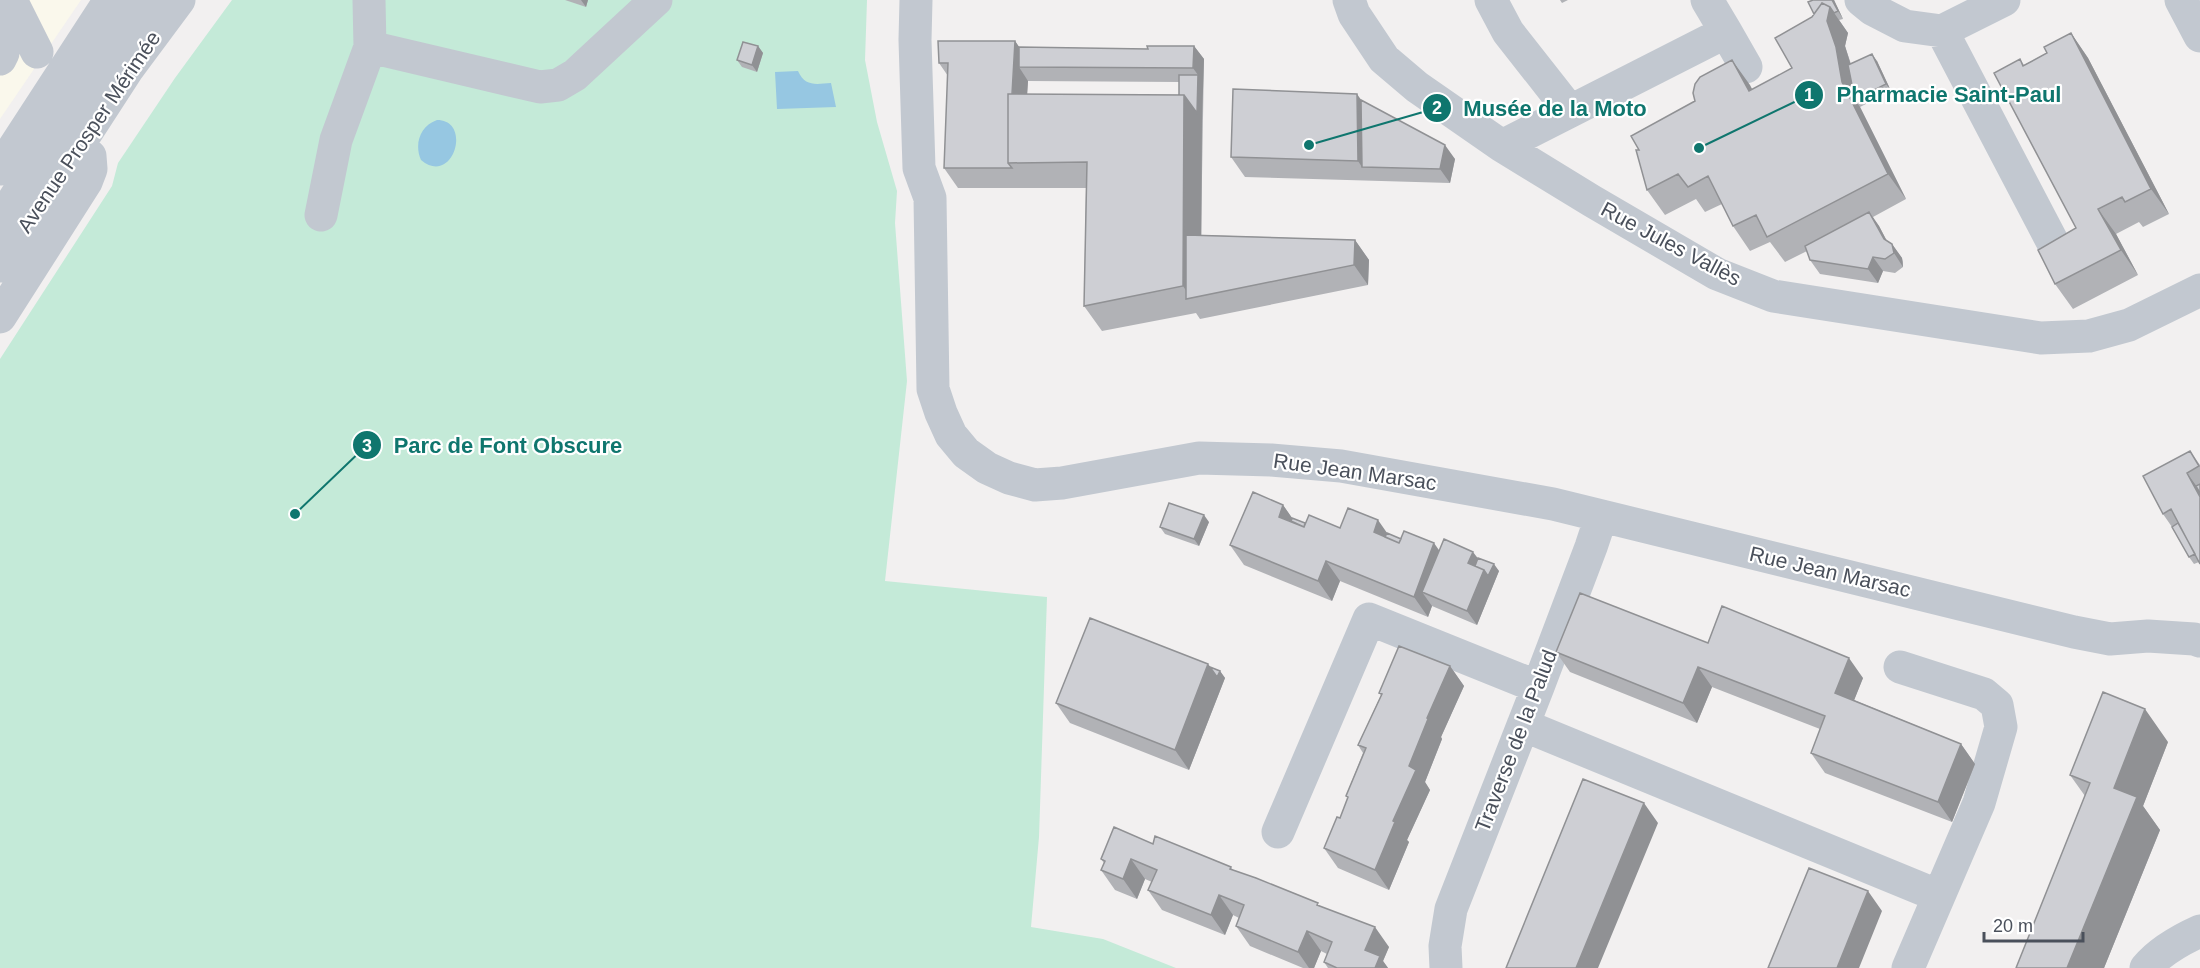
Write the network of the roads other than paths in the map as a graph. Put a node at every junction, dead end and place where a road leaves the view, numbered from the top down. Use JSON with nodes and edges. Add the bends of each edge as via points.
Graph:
{"nodes":[{"id":1,"x":11,"y":0,"type":"edge"},
{"id":2,"x":110,"y":0,"type":"edge"},
{"id":3,"x":142,"y":0,"type":"edge"},
{"id":4,"x":179,"y":0,"type":"edge"},
{"id":5,"x":369,"y":0,"type":"edge"},
{"id":6,"x":656,"y":0,"type":"edge"},
{"id":7,"x":916,"y":0,"type":"edge"},
{"id":8,"x":1349,"y":0,"type":"edge"},
{"id":9,"x":1491,"y":0,"type":"edge"},
{"id":10,"x":1707,"y":0,"type":"edge"},
{"id":11,"x":1861,"y":0,"type":"edge"},
{"id":12,"x":2004,"y":0,"type":"edge"},
{"id":13,"x":2181,"y":0,"type":"edge"},
{"id":14,"x":0,"y":26,"type":"edge"},
{"id":15,"x":1726,"y":32,"type":"junction"},
{"id":16,"x":1942,"y":32,"type":"junction"},
{"id":17,"x":2200,"y":36,"type":"edge"},
{"id":18,"x":370,"y":47,"type":"junction"},
{"id":19,"x":37,"y":52,"type":"dead end"},
{"id":20,"x":0,"y":59,"type":"edge"},
{"id":21,"x":1746,"y":67,"type":"dead end"},
{"id":22,"x":1570,"y":111,"type":"junction"},
{"id":23,"x":1502,"y":146,"type":"junction"},
{"id":24,"x":90,"y":156,"type":"dead end"},
{"id":25,"x":0,"y":169,"type":"edge"},
{"id":26,"x":321,"y":214,"type":"dead end"},
{"id":27,"x":0,"y":221,"type":"edge"},
{"id":28,"x":2063,"y":262,"type":"edge"},
{"id":29,"x":0,"y":266,"type":"edge"},
{"id":30,"x":2200,"y":290,"type":"edge"},
{"id":31,"x":0,"y":317,"type":"edge"},
{"id":32,"x":1601,"y":517,"type":"junction"},
{"id":33,"x":2200,"y":641,"type":"edge"},
{"id":34,"x":1900,"y":667,"type":"dead end"},
{"id":35,"x":1538,"y":687,"type":"junction"},
{"id":36,"x":1523,"y":725,"type":"junction"},
{"id":37,"x":1278,"y":832,"type":"dead end"},
{"id":38,"x":1939,"y":896,"type":"junction"},
{"id":39,"x":2200,"y":931,"type":"edge"},
{"id":40,"x":1446,"y":968,"type":"edge"},
{"id":41,"x":1908,"y":968,"type":"edge"},
{"id":42,"x":2146,"y":968,"type":"edge"}],
"edges":[{"from":1,"to":19,"type":"street"},
{"from":2,"to":25,"type":"street"},
{"from":3,"to":27,"type":"street"},
{"from":4,"to":29,"type":"street","name":"Avenue Prosper Mérimée","via":[[132,63]]},
{"from":5,"to":18,"type":"street"},
{"from":6,"to":18,"type":"street","via":[[558,85],[540,87]]},
{"from":7,"to":32,"type":"street","name":"Rue Jean Marsac","via":[[919,168],[930,198],[933,389],[951,435],[966,453],[1009,478],[1035,484],[1062,483],[1198,458],[1341,466],[1553,504]]},
{"from":8,"to":23,"type":"street","name":"Rue Jules Vallès","via":[[1384,60]]},
{"from":9,"to":22,"type":"street","via":[[1508,32]]},
{"from":10,"to":15,"type":"street"},
{"from":11,"to":16,"type":"street","via":[[1905,26]]},
{"from":12,"to":16,"type":"street"},
{"from":13,"to":17,"type":"street"},
{"from":14,"to":20,"type":"street"},
{"from":15,"to":21,"type":"street"},
{"from":15,"to":22,"type":"street"},
{"from":16,"to":28,"type":"street"},
{"from":18,"to":26,"type":"street","via":[[336,140]]},
{"from":22,"to":23,"type":"street"},
{"from":23,"to":30,"type":"street","name":"Rue Jules Vallès","via":[[1717,274],[1773,296],[2041,338],[2089,336],[2129,325]]},
{"from":24,"to":31,"type":"street","via":[[86,182]]},
{"from":32,"to":33,"type":"street","name":"Rue Jean Marsac","via":[[2074,632],[2110,639],[2148,636]]},
{"from":32,"to":35,"type":"street","name":"Traverse de la Palud"},
{"from":34,"to":38,"type":"street","via":[[1984,694],[1997,705],[2001,727],[1979,803]]},
{"from":35,"to":36,"type":"street","name":"Traverse de la Palud"},
{"from":35,"to":37,"type":"street","via":[[1369,619]]},
{"from":36,"to":38,"type":"street"},
{"from":36,"to":40,"type":"street","name":"Traverse de la Palud","via":[[1451,909]]},
{"from":38,"to":41,"type":"street"},
{"from":39,"to":42,"type":"street","via":[[2155,958]]}]}
